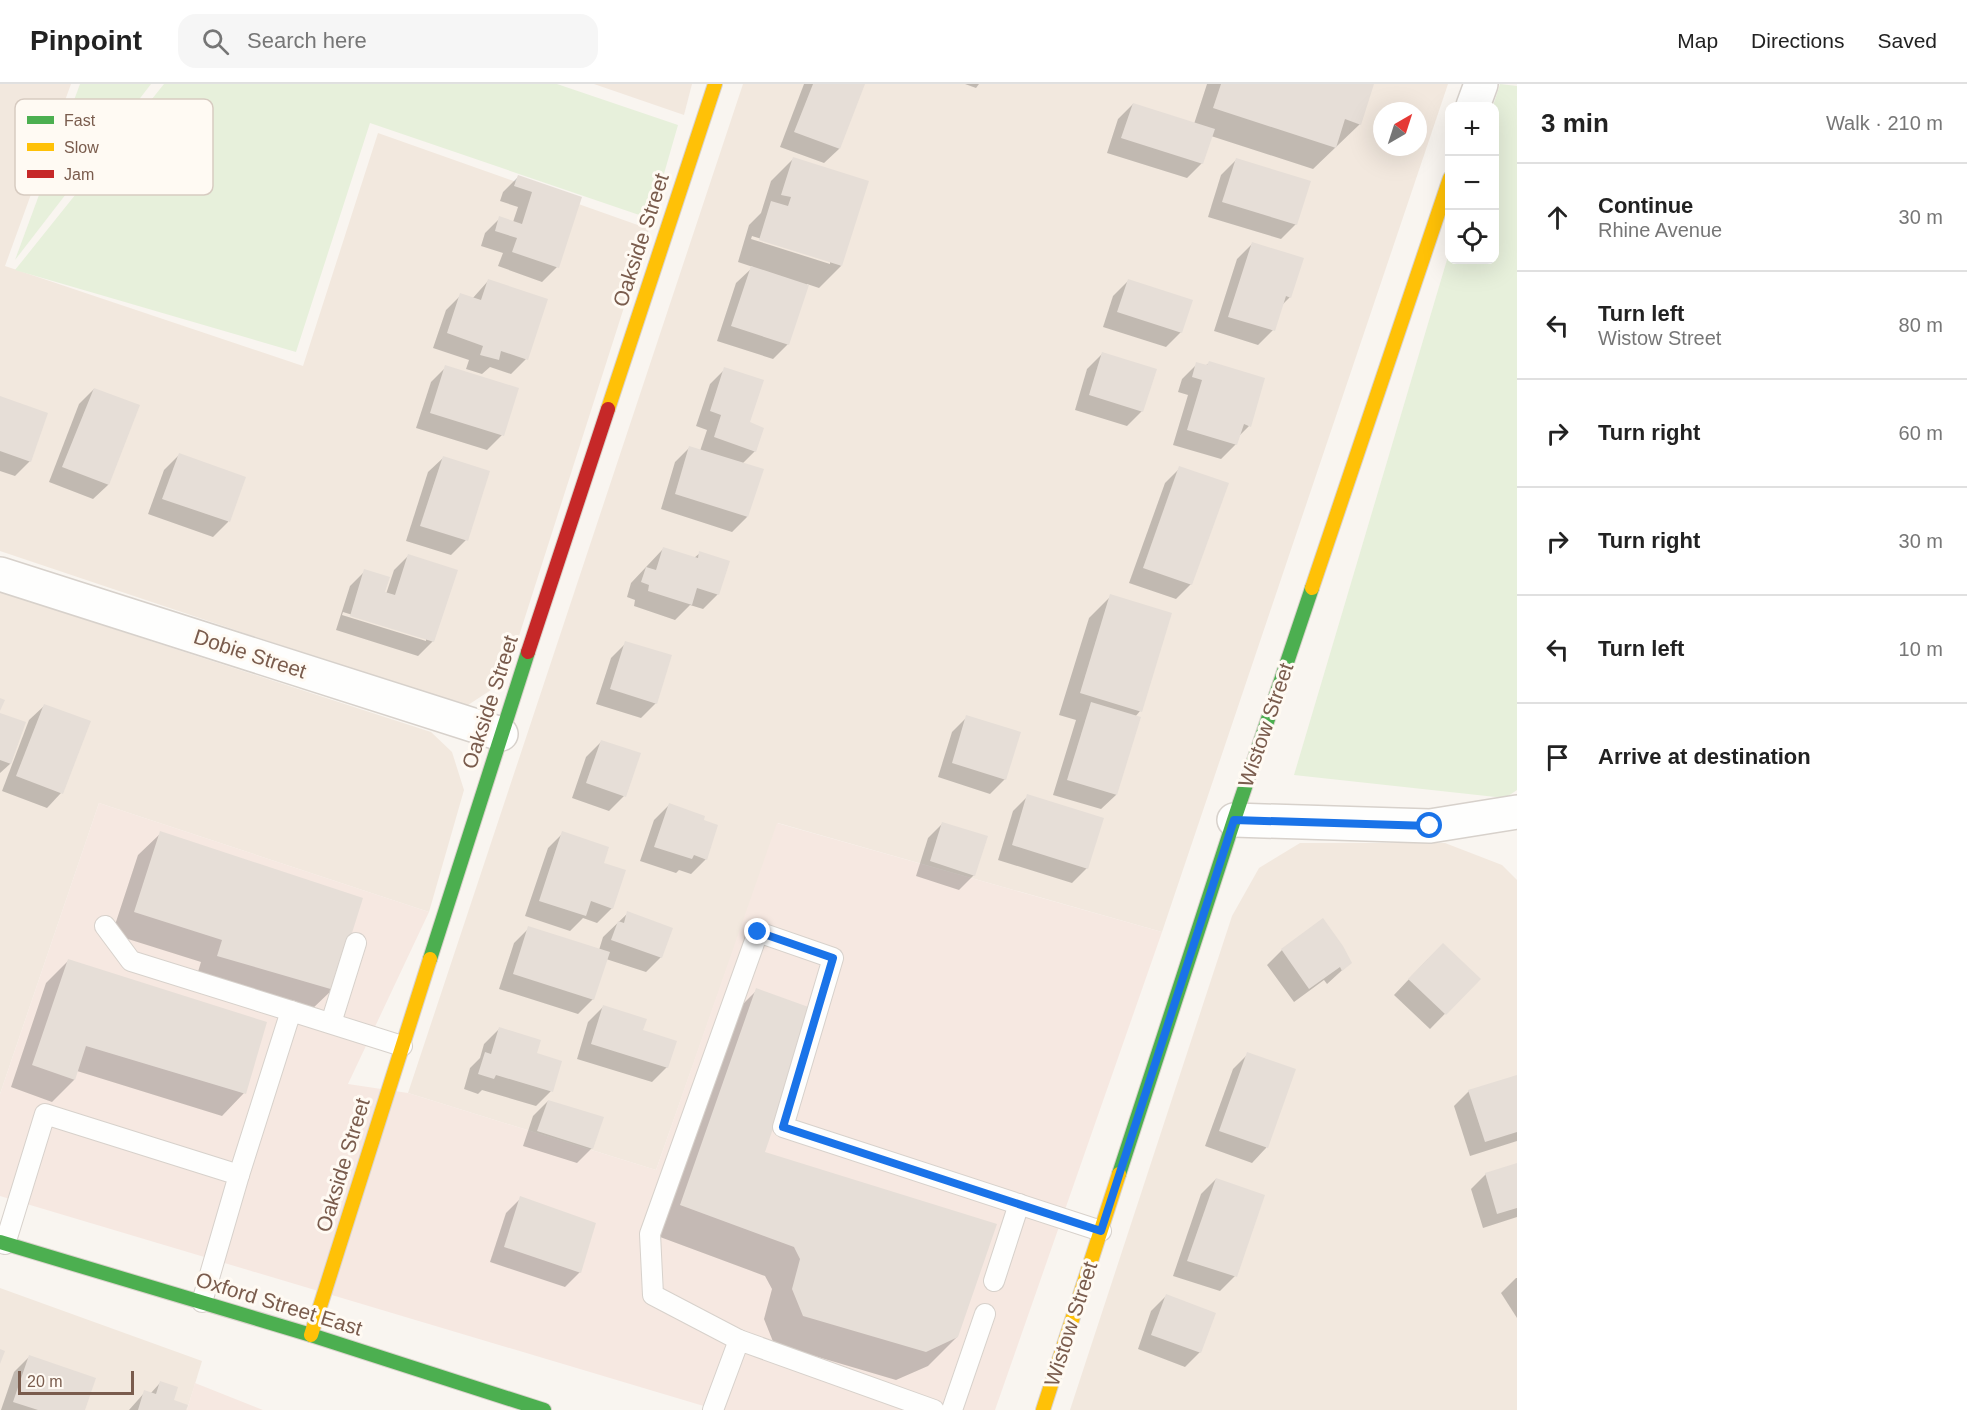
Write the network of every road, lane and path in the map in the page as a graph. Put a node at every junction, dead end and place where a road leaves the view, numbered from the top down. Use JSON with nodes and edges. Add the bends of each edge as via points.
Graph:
{"nodes":[{"id":1,"x":715,"y":84,"type":"edge"},
{"id":2,"x":1481,"y":84,"type":"edge"},
{"id":3,"x":1474,"y":102,"type":"edge"},
{"id":4,"x":1445,"y":190,"type":"edge"},
{"id":5,"x":0,"y":574,"type":"edge"},
{"id":6,"x":501,"y":734,"type":"junction"},
{"id":7,"x":1517,"y":812,"type":"edge"},
{"id":8,"x":1234,"y":820,"type":"junction"},
{"id":9,"x":105,"y":926,"type":"dead end"},
{"id":10,"x":356,"y":943,"type":"dead end"},
{"id":11,"x":291,"y":1011,"type":"junction"},
{"id":12,"x":331,"y":1023,"type":"junction"},
{"id":13,"x":402,"y":1046,"type":"junction"},
{"id":14,"x":239,"y":1175,"type":"junction"},
{"id":15,"x":1019,"y":1204,"type":"junction"},
{"id":16,"x":1101,"y":1231,"type":"junction"},
{"id":17,"x":3,"y":1243,"type":"edge"},
{"id":18,"x":994,"y":1281,"type":"dead end"},
{"id":19,"x":202,"y":1302,"type":"junction"},
{"id":20,"x":985,"y":1314,"type":"dead end"},
{"id":21,"x":311,"y":1335,"type":"junction"},
{"id":22,"x":739,"y":1340,"type":"junction"},
{"id":23,"x":471,"y":1385,"type":"junction"},
{"id":24,"x":465,"y":1402,"type":"dead end"},
{"id":25,"x":544,"y":1410,"type":"edge"},
{"id":26,"x":713,"y":1410,"type":"edge"},
{"id":27,"x":934,"y":1410,"type":"edge"},
{"id":28,"x":952,"y":1410,"type":"edge"},
{"id":29,"x":1043,"y":1410,"type":"edge"}],
"edges":[{"from":1,"to":6,"type":"street","name":"Oakside Street"},
{"from":2,"to":3,"type":"street"},
{"from":4,"to":8,"type":"street","name":"Wistow Street"},
{"from":5,"to":6,"type":"street","name":"Dobie Street"},
{"from":6,"to":13,"type":"street","name":"Oakside Street"},
{"from":7,"to":8,"type":"street","via":[[1430,826]]},
{"from":8,"to":16,"type":"street","name":"Wistow Street"},
{"from":9,"to":11,"type":"lane","via":[[131,961]]},
{"from":10,"to":12,"type":"lane"},
{"from":11,"to":12,"type":"lane"},
{"from":11,"to":14,"type":"lane"},
{"from":12,"to":13,"type":"lane"},
{"from":13,"to":21,"type":"street","name":"Oakside Street"},
{"from":14,"to":17,"type":"lane","via":[[45,1114]]},
{"from":14,"to":19,"type":"lane"},
{"from":15,"to":16,"type":"lane"},
{"from":15,"to":18,"type":"lane"},
{"from":15,"to":22,"type":"lane","via":[[783,1127],[833,958],[758,932],[650,1234],[653,1295]]},
{"from":16,"to":29,"type":"street","name":"Wistow Street"},
{"from":17,"to":19,"type":"street","name":"Oxford Street East"},
{"from":19,"to":21,"type":"street","name":"Oxford Street East"},
{"from":20,"to":28,"type":"lane"},
{"from":21,"to":23,"type":"street","name":"Oxford Street East"},
{"from":22,"to":26,"type":"lane"},
{"from":22,"to":27,"type":"lane"},
{"from":23,"to":24,"type":"street"},
{"from":23,"to":25,"type":"street","name":"Oxford Street East"}]}
